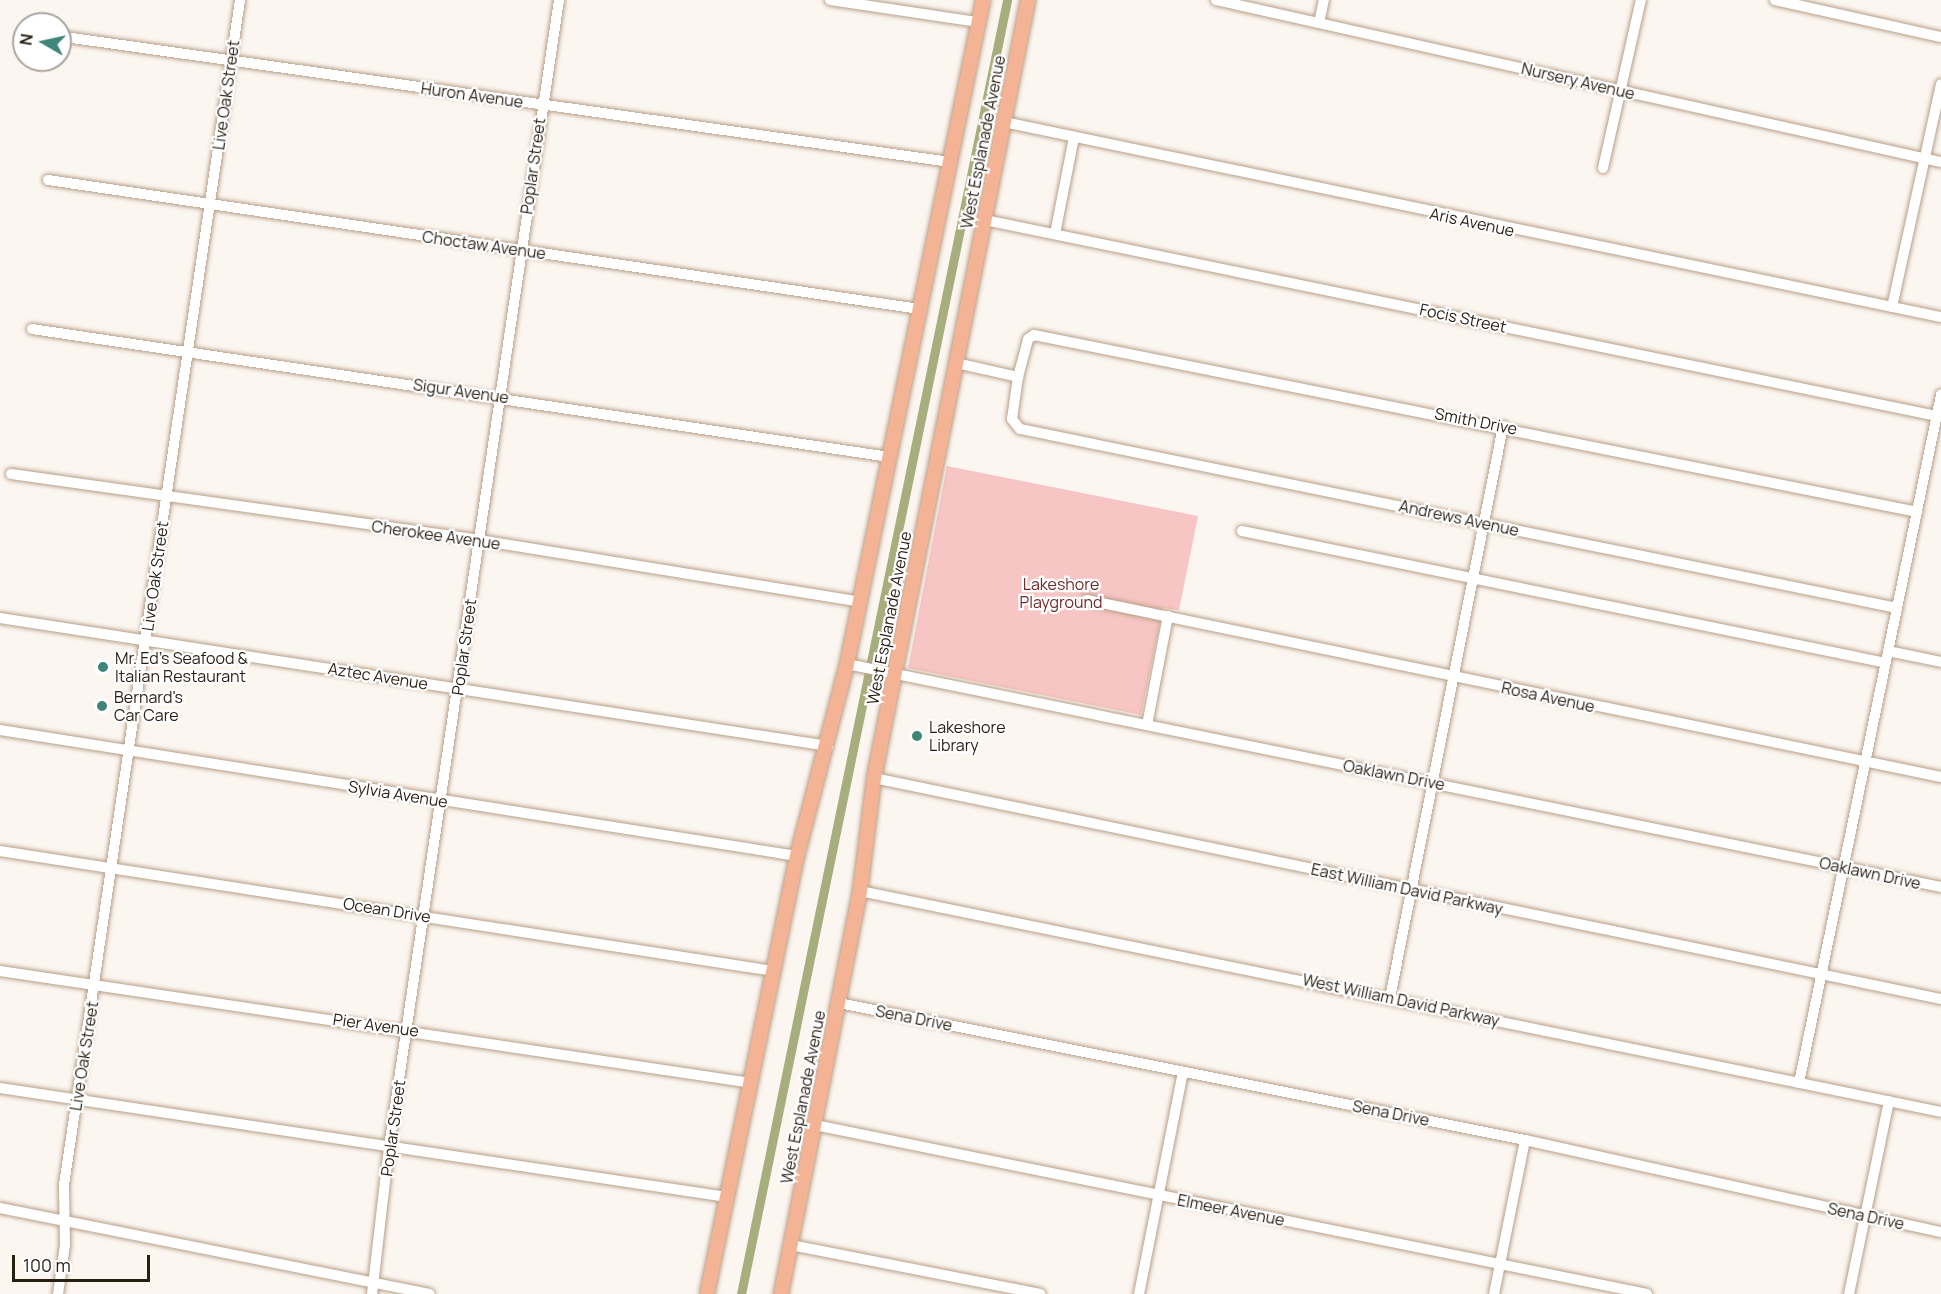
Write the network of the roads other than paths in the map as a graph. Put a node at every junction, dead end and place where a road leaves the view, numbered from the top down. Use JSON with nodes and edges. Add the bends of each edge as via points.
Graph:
{"nodes":[{"id":1,"x":240,"y":0,"type":"edge"},
{"id":2,"x":559,"y":0,"type":"edge"},
{"id":3,"x":830,"y":0,"type":"edge"},
{"id":4,"x":983,"y":0,"type":"edge"},
{"id":5,"x":1028,"y":0,"type":"edge"},
{"id":6,"x":1216,"y":0,"type":"edge"},
{"id":7,"x":1324,"y":0,"type":"edge"},
{"id":8,"x":1641,"y":0,"type":"edge"},
{"id":9,"x":1775,"y":0,"type":"edge"},
{"id":10,"x":978,"y":22,"type":"junction"},
{"id":11,"x":1319,"y":23,"type":"junction"},
{"id":12,"x":1941,"y":37,"type":"edge"},
{"id":13,"x":72,"y":38,"type":"edge"},
{"id":14,"x":231,"y":60,"type":"junction"},
{"id":15,"x":1941,"y":84,"type":"edge"},
{"id":16,"x":1620,"y":90,"type":"junction"},
{"id":17,"x":542,"y":105,"type":"junction"},
{"id":18,"x":1004,"y":122,"type":"junction"},
{"id":19,"x":1074,"y":137,"type":"junction"},
{"id":20,"x":1925,"y":158,"type":"junction"},
{"id":21,"x":950,"y":162,"type":"junction"},
{"id":22,"x":1941,"y":162,"type":"edge"},
{"id":23,"x":1603,"y":168,"type":"dead end"},
{"id":24,"x":48,"y":180,"type":"dead end"},
{"id":25,"x":210,"y":204,"type":"junction"},
{"id":26,"x":985,"y":220,"type":"junction"},
{"id":27,"x":1055,"y":234,"type":"junction"},
{"id":28,"x":521,"y":250,"type":"junction"},
{"id":29,"x":1892,"y":307,"type":"junction"},
{"id":30,"x":920,"y":309,"type":"junction"},
{"id":31,"x":1941,"y":317,"type":"edge"},
{"id":32,"x":32,"y":329,"type":"dead end"},
{"id":33,"x":188,"y":351,"type":"junction"},
{"id":34,"x":956,"y":363,"type":"junction"},
{"id":35,"x":1018,"y":377,"type":"junction"},
{"id":36,"x":1941,"y":395,"type":"edge"},
{"id":37,"x":500,"y":397,"type":"junction"},
{"id":38,"x":1939,"y":416,"type":"edge"},
{"id":39,"x":1503,"y":426,"type":"junction"},
{"id":40,"x":889,"y":457,"type":"junction"},
{"id":41,"x":11,"y":474,"type":"dead end"},
{"id":42,"x":167,"y":497,"type":"junction"},
{"id":43,"x":1917,"y":512,"type":"junction"},
{"id":44,"x":1484,"y":523,"type":"junction"},
{"id":45,"x":1242,"y":531,"type":"dead end"},
{"id":46,"x":479,"y":540,"type":"junction"},
{"id":47,"x":1472,"y":579,"type":"junction"},
{"id":48,"x":1087,"y":600,"type":"dead end"},
{"id":49,"x":860,"y":602,"type":"junction"},
{"id":50,"x":1897,"y":608,"type":"junction"},
{"id":51,"x":1168,"y":616,"type":"junction"},
{"id":52,"x":0,"y":618,"type":"edge"},
{"id":53,"x":146,"y":639,"type":"junction"},
{"id":54,"x":1888,"y":651,"type":"junction"},
{"id":55,"x":1941,"y":662,"type":"edge"},
{"id":56,"x":1886,"y":663,"type":"junction"},
{"id":57,"x":852,"y":665,"type":"junction"},
{"id":58,"x":890,"y":673,"type":"junction"},
{"id":59,"x":1452,"y":677,"type":"junction"},
{"id":60,"x":458,"y":689,"type":"junction"},
{"id":61,"x":1147,"y":725,"type":"junction"},
{"id":62,"x":0,"y":730,"type":"edge"},
{"id":63,"x":828,"y":746,"type":"junction"},
{"id":64,"x":129,"y":753,"type":"junction"},
{"id":65,"x":1865,"y":762,"type":"junction"},
{"id":66,"x":1941,"y":777,"type":"edge"},
{"id":67,"x":874,"y":778,"type":"junction"},
{"id":68,"x":1432,"y":783,"type":"junction"},
{"id":69,"x":442,"y":800,"type":"junction"},
{"id":70,"x":0,"y":851,"type":"edge"},
{"id":71,"x":797,"y":856,"type":"junction"},
{"id":72,"x":112,"y":866,"type":"junction"},
{"id":73,"x":1844,"y":867,"type":"junction"},
{"id":74,"x":1941,"y":887,"type":"edge"},
{"id":75,"x":1411,"y":890,"type":"junction"},
{"id":76,"x":860,"y":891,"type":"junction"},
{"id":77,"x":424,"y":916,"type":"junction"},
{"id":78,"x":0,"y":970,"type":"edge"},
{"id":79,"x":773,"y":971,"type":"junction"},
{"id":80,"x":1821,"y":975,"type":"junction"},
{"id":81,"x":95,"y":984,"type":"junction"},
{"id":82,"x":1390,"y":998,"type":"junction"},
{"id":83,"x":1941,"y":999,"type":"edge"},
{"id":84,"x":839,"y":1003,"type":"junction"},
{"id":85,"x":407,"y":1029,"type":"junction"},
{"id":86,"x":1184,"y":1072,"type":"junction"},
{"id":87,"x":751,"y":1083,"type":"junction"},
{"id":88,"x":1799,"y":1083,"type":"junction"},
{"id":89,"x":0,"y":1088,"type":"edge"},
{"id":90,"x":77,"y":1099,"type":"junction"},
{"id":91,"x":1889,"y":1101,"type":"junction"},
{"id":92,"x":1941,"y":1112,"type":"edge"},
{"id":93,"x":815,"y":1125,"type":"junction"},
{"id":94,"x":1525,"y":1140,"type":"junction"},
{"id":95,"x":389,"y":1147,"type":"junction"},
{"id":96,"x":1159,"y":1195,"type":"junction"},
{"id":97,"x":727,"y":1197,"type":"junction"},
{"id":98,"x":0,"y":1208,"type":"edge"},
{"id":99,"x":1866,"y":1216,"type":"junction"},
{"id":100,"x":64,"y":1221,"type":"junction"},
{"id":101,"x":1941,"y":1232,"type":"edge"},
{"id":102,"x":791,"y":1245,"type":"junction"},
{"id":103,"x":1501,"y":1264,"type":"junction"},
{"id":104,"x":373,"y":1288,"type":"edge"},
{"id":105,"x":58,"y":1294,"type":"edge"},
{"id":106,"x":429,"y":1294,"type":"edge"},
{"id":107,"x":707,"y":1294,"type":"edge"},
{"id":108,"x":781,"y":1294,"type":"edge"},
{"id":109,"x":1040,"y":1294,"type":"edge"},
{"id":110,"x":1139,"y":1294,"type":"edge"},
{"id":111,"x":1494,"y":1294,"type":"edge"},
{"id":112,"x":1647,"y":1294,"type":"edge"},
{"id":113,"x":1850,"y":1294,"type":"edge"}],
"edges":[{"from":1,"to":14,"type":"street","name":"Live Oak Street"},
{"from":2,"to":17,"type":"street","name":"Poplar Street"},
{"from":3,"to":10,"type":"street"},
{"from":4,"to":10,"type":"main road","name":"West Esplanade Avenue"},
{"from":5,"to":18,"type":"main road","name":"West Esplanade Avenue"},
{"from":6,"to":11,"type":"street","name":"Nursery Avenue"},
{"from":7,"to":11,"type":"street"},
{"from":8,"to":16,"type":"street"},
{"from":9,"to":12,"type":"street"},
{"from":10,"to":21,"type":"main road","name":"West Esplanade Avenue"},
{"from":11,"to":16,"type":"street","name":"Nursery Avenue"},
{"from":13,"to":14,"type":"street","name":"Huron Avenue"},
{"from":14,"to":17,"type":"street","name":"Huron Avenue"},
{"from":14,"to":25,"type":"street","name":"Live Oak Street"},
{"from":15,"to":20,"type":"street"},
{"from":16,"to":20,"type":"street","name":"Nursery Avenue"},
{"from":16,"to":23,"type":"street"},
{"from":17,"to":21,"type":"street","name":"Huron Avenue"},
{"from":17,"to":28,"type":"street","name":"Poplar Street"},
{"from":18,"to":19,"type":"street","name":"Aris Avenue"},
{"from":18,"to":26,"type":"main road","name":"West Esplanade Avenue"},
{"from":19,"to":27,"type":"street"},
{"from":19,"to":29,"type":"street","name":"Aris Avenue"},
{"from":20,"to":22,"type":"street","name":"Nursery Avenue"},
{"from":20,"to":29,"type":"street"},
{"from":21,"to":30,"type":"main road","name":"West Esplanade Avenue"},
{"from":24,"to":25,"type":"street","name":"Choctaw Avenue"},
{"from":25,"to":28,"type":"street","name":"Choctaw Avenue"},
{"from":25,"to":33,"type":"street","name":"Live Oak Street"},
{"from":26,"to":27,"type":"street","name":"Focis Street"},
{"from":26,"to":34,"type":"main road","name":"West Esplanade Avenue"},
{"from":27,"to":38,"type":"street","name":"Focis Street"},
{"from":28,"to":30,"type":"street","name":"Choctaw Avenue"},
{"from":28,"to":37,"type":"street","name":"Poplar Street"},
{"from":29,"to":31,"type":"street","name":"Aris Avenue"},
{"from":30,"to":40,"type":"main road","name":"West Esplanade Avenue"},
{"from":32,"to":33,"type":"street","name":"Sigur Avenue"},
{"from":33,"to":37,"type":"street","name":"Sigur Avenue"},
{"from":33,"to":42,"type":"street","name":"Live Oak Street"},
{"from":34,"to":35,"type":"street"},
{"from":34,"to":58,"type":"main road","name":"West Esplanade Avenue"},
{"from":35,"to":39,"type":"street","name":"Smith Drive","via":[[1028,339],[1034,334]]},
{"from":35,"to":44,"type":"street","name":"Andrews Avenue","via":[[1012,419],[1020,429]]},
{"from":36,"to":38,"type":"street"},
{"from":37,"to":40,"type":"street","name":"Sigur Avenue"},
{"from":37,"to":46,"type":"street","name":"Poplar Street"},
{"from":38,"to":43,"type":"street"},
{"from":39,"to":43,"type":"street","name":"Smith Drive"},
{"from":39,"to":44,"type":"street"},
{"from":40,"to":49,"type":"main road","name":"West Esplanade Avenue"},
{"from":41,"to":42,"type":"street","name":"Cherokee Avenue"},
{"from":42,"to":46,"type":"street","name":"Cherokee Avenue"},
{"from":42,"to":53,"type":"street","name":"Live Oak Street"},
{"from":43,"to":50,"type":"street"},
{"from":44,"to":47,"type":"street"},
{"from":44,"to":50,"type":"street","name":"Andrews Avenue"},
{"from":45,"to":47,"type":"street"},
{"from":46,"to":49,"type":"street","name":"Cherokee Avenue"},
{"from":46,"to":60,"type":"street","name":"Poplar Street"},
{"from":47,"to":56,"type":"street"},
{"from":47,"to":59,"type":"street"},
{"from":48,"to":51,"type":"street","name":"Rosa Avenue"},
{"from":49,"to":57,"type":"main road","name":"West Esplanade Avenue"},
{"from":50,"to":54,"type":"street"},
{"from":51,"to":59,"type":"street","name":"Rosa Avenue"},
{"from":51,"to":61,"type":"street"},
{"from":52,"to":53,"type":"street","name":"Aztec Avenue"},
{"from":53,"to":60,"type":"street","name":"Aztec Avenue"},
{"from":53,"to":64,"type":"street","name":"Live Oak Street"},
{"from":54,"to":55,"type":"street"},
{"from":54,"to":56,"type":"street"},
{"from":56,"to":65,"type":"street"},
{"from":57,"to":58,"type":"street","name":"Oaklawn Drive"},
{"from":57,"to":63,"type":"main road","name":"West Esplanade Avenue"},
{"from":58,"to":61,"type":"street","name":"Oaklawn Drive"},
{"from":58,"to":67,"type":"main road","name":"West Esplanade Avenue"},
{"from":59,"to":65,"type":"street","name":"Rosa Avenue"},
{"from":59,"to":68,"type":"street"},
{"from":60,"to":63,"type":"street","name":"Aztec Avenue"},
{"from":60,"to":69,"type":"street","name":"Poplar Street"},
{"from":61,"to":68,"type":"street","name":"Oaklawn Drive"},
{"from":62,"to":64,"type":"street","name":"Sylvia Avenue"},
{"from":63,"to":71,"type":"main road","name":"West Esplanade Avenue"},
{"from":64,"to":69,"type":"street","name":"Sylvia Avenue"},
{"from":64,"to":72,"type":"street","name":"Live Oak Street"},
{"from":65,"to":66,"type":"street","name":"Rosa Avenue"},
{"from":65,"to":73,"type":"street"},
{"from":67,"to":75,"type":"street","name":"East William David Parkway"},
{"from":67,"to":76,"type":"main road","name":"West Esplanade Avenue"},
{"from":68,"to":73,"type":"street","name":"Oaklawn Drive"},
{"from":68,"to":75,"type":"street"},
{"from":69,"to":71,"type":"street","name":"Sylvia Avenue"},
{"from":69,"to":77,"type":"street","name":"Poplar Street"},
{"from":70,"to":72,"type":"street","name":"Ocean Drive"},
{"from":71,"to":79,"type":"main road","name":"West Esplanade Avenue"},
{"from":72,"to":77,"type":"street","name":"Ocean Drive"},
{"from":72,"to":81,"type":"street","name":"Live Oak Street"},
{"from":73,"to":74,"type":"street","name":"Oaklawn Drive"},
{"from":73,"to":80,"type":"street"},
{"from":75,"to":80,"type":"street","name":"East William David Parkway"},
{"from":75,"to":82,"type":"street"},
{"from":76,"to":82,"type":"street","name":"West William David Parkway"},
{"from":76,"to":84,"type":"main road","name":"West Esplanade Avenue"},
{"from":77,"to":79,"type":"street","name":"Ocean Drive"},
{"from":77,"to":85,"type":"street","name":"Poplar Street"},
{"from":78,"to":81,"type":"street","name":"Pier Avenue"},
{"from":79,"to":87,"type":"main road","name":"West Esplanade Avenue"},
{"from":80,"to":83,"type":"street","name":"East William David Parkway"},
{"from":80,"to":88,"type":"street"},
{"from":81,"to":85,"type":"street","name":"Pier Avenue"},
{"from":81,"to":90,"type":"street","name":"Live Oak Street"},
{"from":82,"to":88,"type":"street","name":"West William David Parkway"},
{"from":84,"to":86,"type":"street","name":"Sena Drive"},
{"from":84,"to":93,"type":"main road","name":"West Esplanade Avenue"},
{"from":85,"to":87,"type":"street","name":"Pier Avenue"},
{"from":85,"to":95,"type":"street","name":"Poplar Street"},
{"from":86,"to":94,"type":"street","name":"Sena Drive"},
{"from":86,"to":96,"type":"street"},
{"from":87,"to":97,"type":"main road","name":"West Esplanade Avenue"},
{"from":88,"to":91,"type":"street","name":"West William David Parkway"},
{"from":89,"to":90,"type":"street"},
{"from":90,"to":95,"type":"street"},
{"from":90,"to":100,"type":"street","name":"Live Oak Street","via":[[64,1185]]},
{"from":91,"to":92,"type":"street","name":"West William David Parkway"},
{"from":91,"to":99,"type":"street"},
{"from":93,"to":96,"type":"street","name":"Elmeer Avenue"},
{"from":93,"to":102,"type":"main road","name":"West Esplanade Avenue"},
{"from":94,"to":99,"type":"street","name":"Sena Drive"},
{"from":94,"to":103,"type":"street"},
{"from":95,"to":97,"type":"street"},
{"from":95,"to":104,"type":"street","name":"Poplar Street"},
{"from":96,"to":103,"type":"street","name":"Elmeer Avenue"},
{"from":96,"to":110,"type":"street"},
{"from":97,"to":107,"type":"main road","name":"West Esplanade Avenue"},
{"from":98,"to":100,"type":"street"},
{"from":99,"to":101,"type":"street","name":"Sena Drive"},
{"from":99,"to":113,"type":"street"},
{"from":100,"to":104,"type":"street"},
{"from":100,"to":105,"type":"street","name":"Live Oak Street","via":[[64,1264]]},
{"from":102,"to":108,"type":"main road","name":"West Esplanade Avenue"},
{"from":102,"to":109,"type":"street"},
{"from":103,"to":111,"type":"street"},
{"from":103,"to":112,"type":"street","name":"Elmeer Avenue"},
{"from":104,"to":106,"type":"street"}]}
